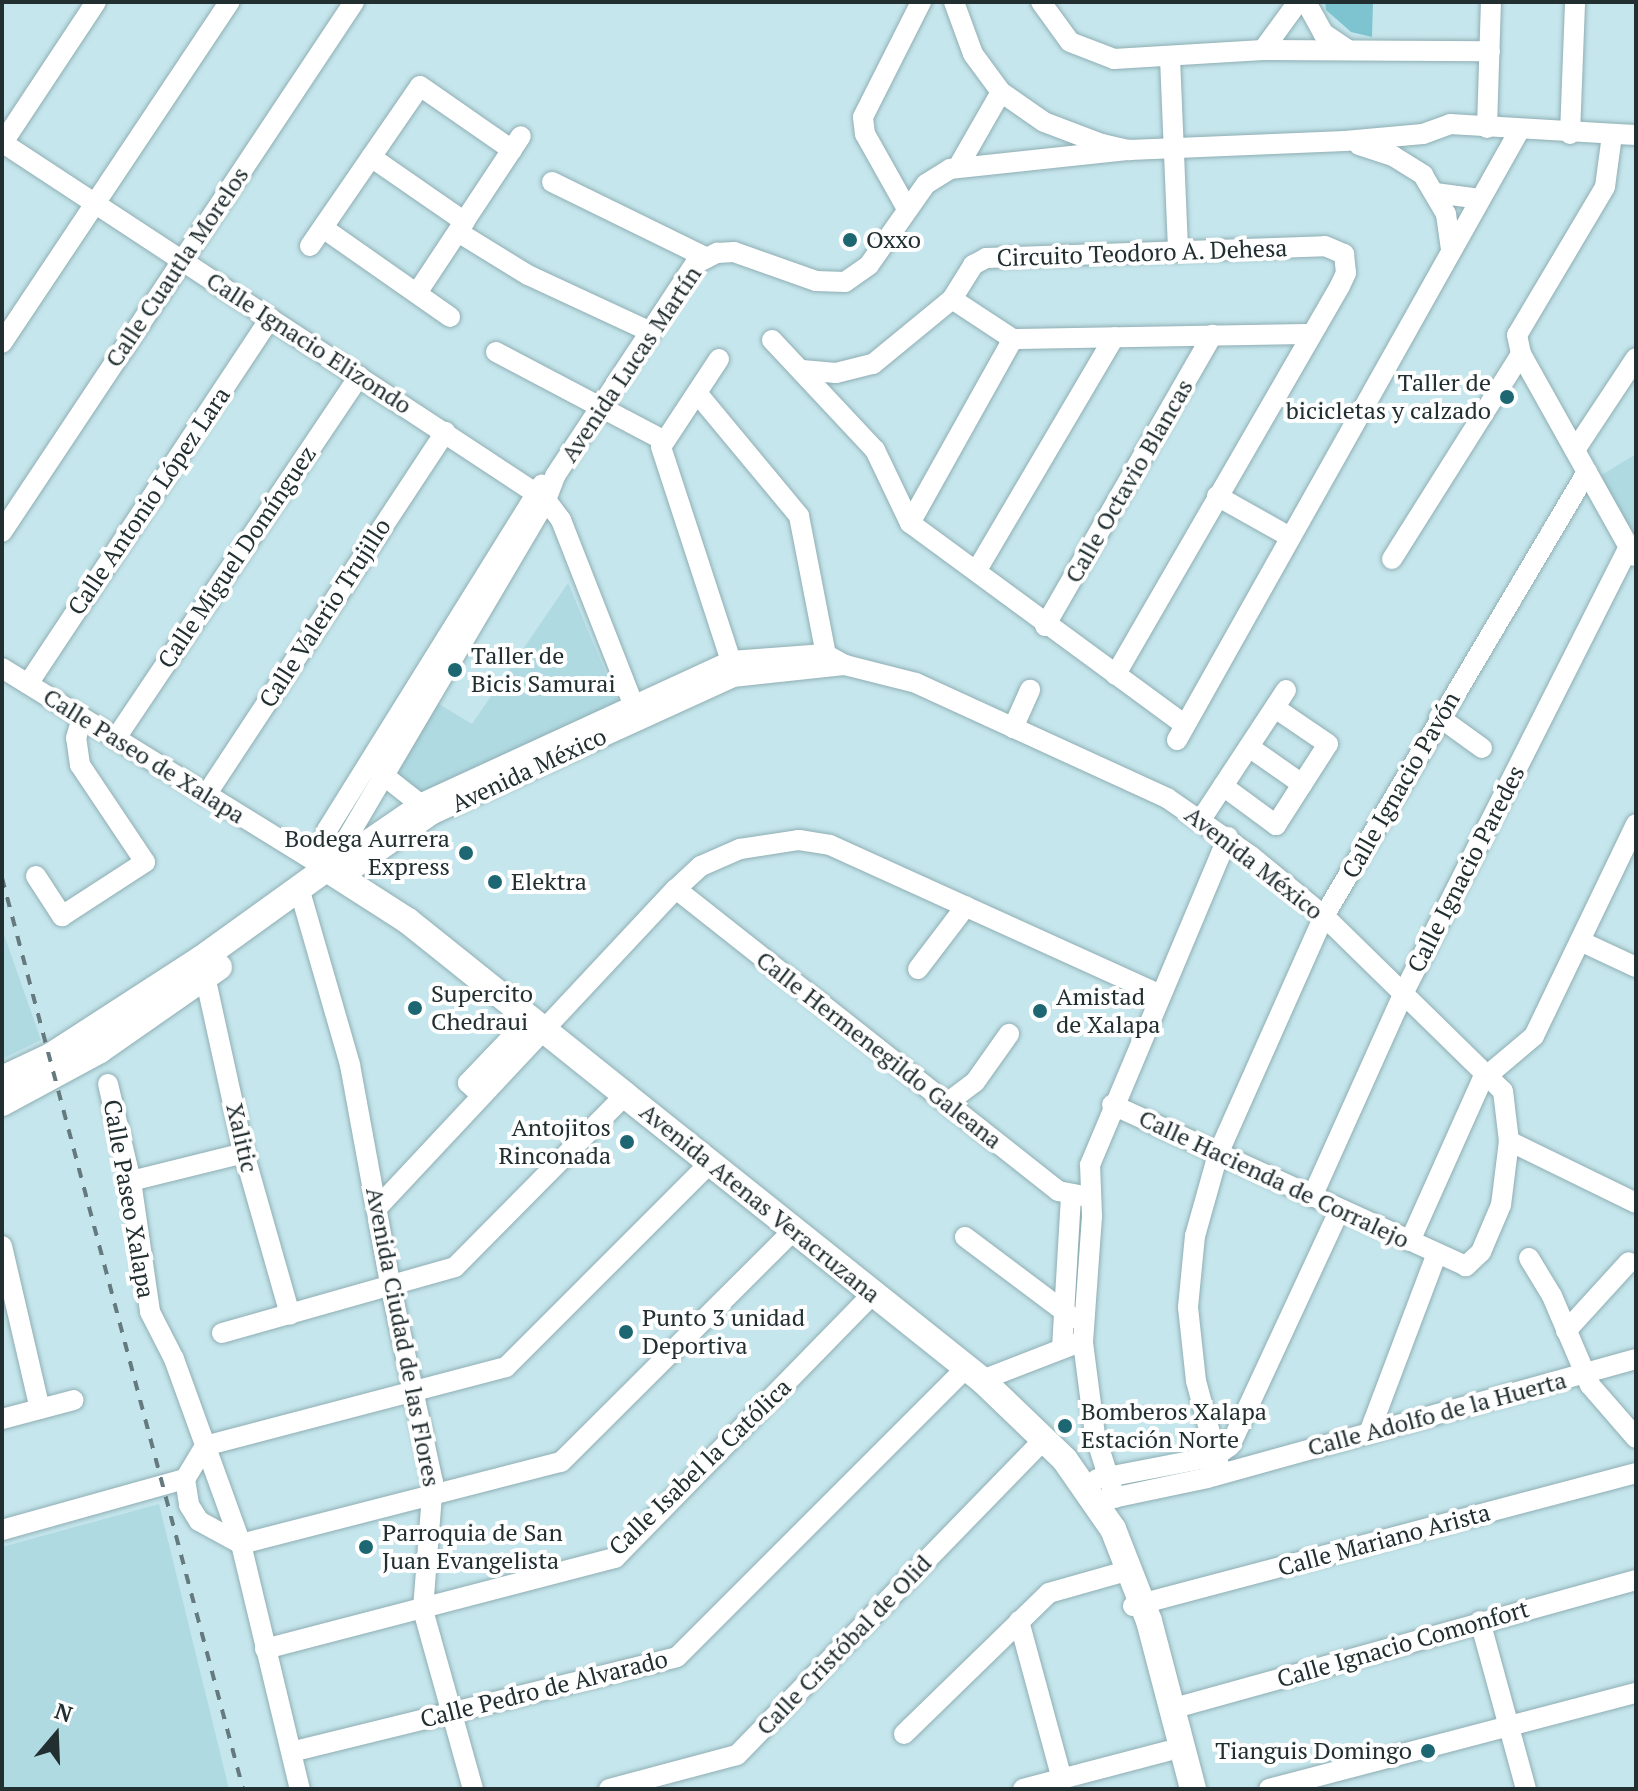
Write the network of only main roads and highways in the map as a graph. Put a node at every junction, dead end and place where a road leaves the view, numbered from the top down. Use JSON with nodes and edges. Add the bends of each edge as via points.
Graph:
{"nodes":[{"id":1,"x":338,"y":867,"type":"joint"},
{"id":2,"x":204,"y":968,"type":"junction"},
{"id":3,"x":2,"y":1079,"type":"edge"},
{"id":4,"x":2,"y":1103,"type":"edge"},
{"id":5,"x":1133,"y":1593,"type":"junction"},
{"id":6,"x":1179,"y":1789,"type":"edge"},
{"id":7,"x":1193,"y":1789,"type":"edge"}],
"edges":[{"from":1,"to":2,"type":"main road","name":"Avenida México"},
{"from":1,"to":5,"type":"main road","name":"Avenida Atenas Veracruzana","via":[[974,1374],[1101,1489]]},
{"from":2,"to":3,"type":"main road","name":"Avenida México"},
{"from":2,"to":4,"type":"main road","name":"Avenida México","via":[[100,1050]]},
{"from":5,"to":6,"type":"main road","name":"Avenida Atenas Veracruzana"},
{"from":5,"to":7,"type":"main road","name":"Avenida Atenas Veracruzana"}]}
